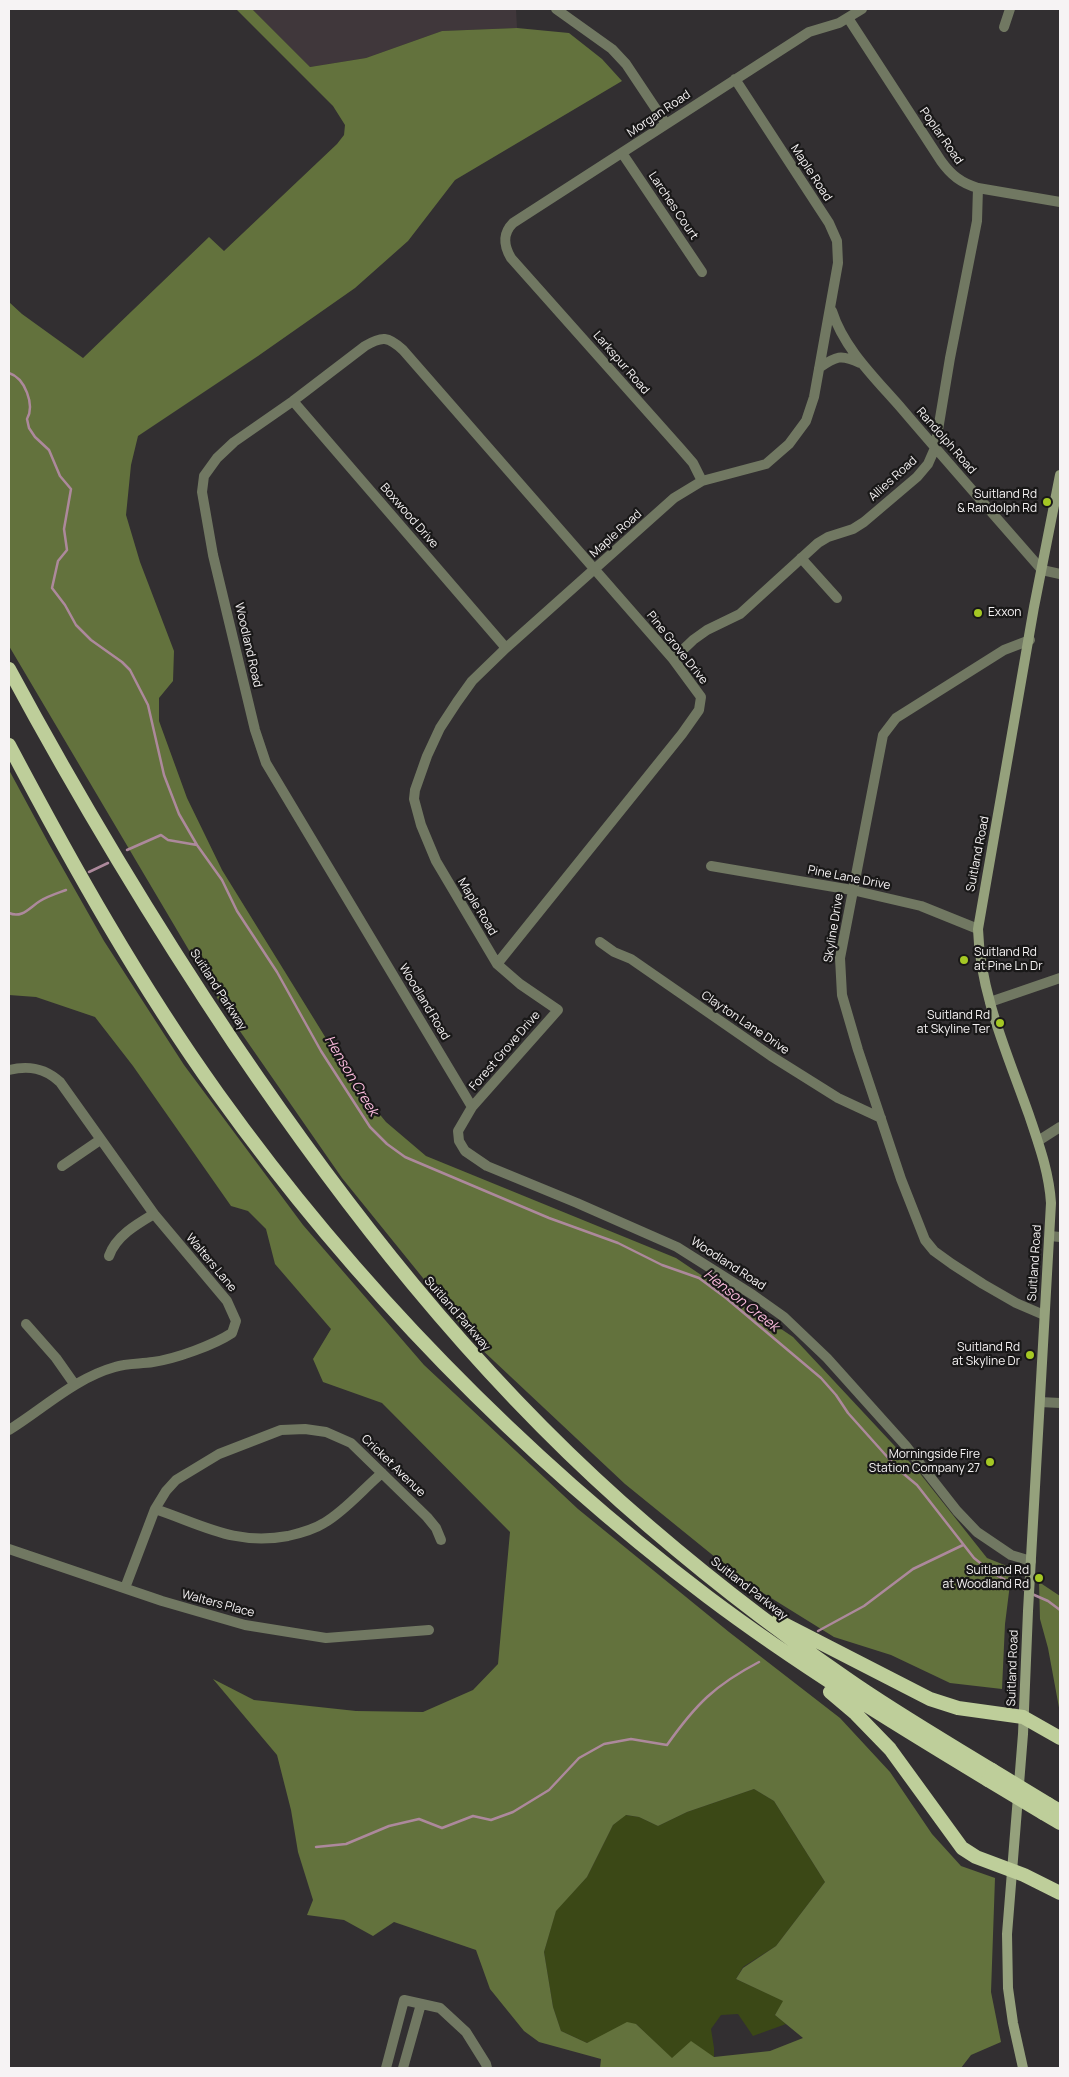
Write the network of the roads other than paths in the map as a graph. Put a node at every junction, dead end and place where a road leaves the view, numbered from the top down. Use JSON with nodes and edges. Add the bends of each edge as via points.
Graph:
{"nodes":[{"id":1,"x":556,"y":9,"type":"edge"},
{"id":2,"x":862,"y":9,"type":"edge"},
{"id":3,"x":1010,"y":9,"type":"edge"},
{"id":4,"x":848,"y":18,"type":"junction"},
{"id":5,"x":1004,"y":27,"type":"dead end"},
{"id":6,"x":734,"y":79,"type":"junction"},
{"id":7,"x":666,"y":124,"type":"junction"},
{"id":8,"x":622,"y":153,"type":"junction"},
{"id":9,"x":978,"y":188,"type":"junction"},
{"id":10,"x":1060,"y":202,"type":"edge"},
{"id":11,"x":517,"y":265,"type":"joint"},
{"id":12,"x":702,"y":272,"type":"dead end"},
{"id":13,"x":831,"y":308,"type":"junction"},
{"id":14,"x":863,"y":364,"type":"junction"},
{"id":15,"x":819,"y":368,"type":"junction"},
{"id":16,"x":432,"y":383,"type":"joint"},
{"id":17,"x":293,"y":401,"type":"junction"},
{"id":18,"x":935,"y":448,"type":"junction"},
{"id":19,"x":1060,"y":476,"type":"edge"},
{"id":20,"x":702,"y":480,"type":"junction"},
{"id":21,"x":801,"y":558,"type":"junction"},
{"id":22,"x":594,"y":570,"type":"junction"},
{"id":23,"x":1042,"y":570,"type":"junction"},
{"id":24,"x":1060,"y":574,"type":"edge"},
{"id":25,"x":837,"y":598,"type":"dead end"},
{"id":26,"x":1030,"y":640,"type":"junction"},
{"id":27,"x":506,"y":648,"type":"junction"},
{"id":28,"x":673,"y":659,"type":"junction"},
{"id":29,"x":9,"y":669,"type":"edge"},
{"id":30,"x":9,"y":745,"type":"edge"},
{"id":31,"x":711,"y":866,"type":"dead end"},
{"id":32,"x":852,"y":890,"type":"junction"},
{"id":33,"x":978,"y":929,"type":"junction"},
{"id":34,"x":600,"y":942,"type":"dead end"},
{"id":35,"x":497,"y":964,"type":"junction"},
{"id":36,"x":1060,"y":978,"type":"edge"},
{"id":37,"x":990,"y":1002,"type":"junction"},
{"id":38,"x":558,"y":1010,"type":"joint"},
{"id":39,"x":9,"y":1070,"type":"edge"},
{"id":40,"x":472,"y":1107,"type":"junction"},
{"id":41,"x":880,"y":1118,"type":"junction"},
{"id":42,"x":1060,"y":1127,"type":"edge"},
{"id":43,"x":100,"y":1140,"type":"junction"},
{"id":44,"x":1038,"y":1141,"type":"junction"},
{"id":45,"x":62,"y":1166,"type":"dead end"},
{"id":46,"x":154,"y":1214,"type":"junction"},
{"id":47,"x":1055,"y":1236,"type":"edge"},
{"id":48,"x":109,"y":1256,"type":"dead end"},
{"id":49,"x":1044,"y":1315,"type":"junction"},
{"id":50,"x":26,"y":1324,"type":"dead end"},
{"id":51,"x":75,"y":1385,"type":"junction"},
{"id":52,"x":1040,"y":1402,"type":"junction"},
{"id":53,"x":1060,"y":1403,"type":"edge"},
{"id":54,"x":9,"y":1430,"type":"edge"},
{"id":55,"x":382,"y":1472,"type":"junction"},
{"id":56,"x":155,"y":1509,"type":"junction"},
{"id":57,"x":441,"y":1540,"type":"dead end"},
{"id":58,"x":9,"y":1549,"type":"edge"},
{"id":59,"x":1031,"y":1561,"type":"junction"},
{"id":60,"x":704,"y":1573,"type":"junction"},
{"id":61,"x":125,"y":1588,"type":"junction"},
{"id":62,"x":428,"y":1630,"type":"dead end"},
{"id":63,"x":754,"y":1631,"type":"junction"},
{"id":64,"x":1023,"y":1717,"type":"junction"},
{"id":65,"x":1060,"y":1738,"type":"edge"},
{"id":66,"x":990,"y":1775,"type":"junction"},
{"id":67,"x":1046,"y":1808,"type":"junction"},
{"id":68,"x":1060,"y":1811,"type":"edge"},
{"id":69,"x":1060,"y":1823,"type":"edge"},
{"id":70,"x":1010,"y":1870,"type":"junction"},
{"id":71,"x":1060,"y":1893,"type":"edge"},
{"id":72,"x":421,"y":2004,"type":"junction"},
{"id":73,"x":386,"y":2068,"type":"edge"},
{"id":74,"x":403,"y":2068,"type":"edge"},
{"id":75,"x":487,"y":2068,"type":"edge"},
{"id":76,"x":1023,"y":2068,"type":"edge"}],
"edges":[{"from":1,"to":7,"type":"street","via":[[612,49],[626,64]]},
{"from":2,"to":4,"type":"street","name":"Morgan Road"},
{"from":3,"to":5,"type":"street"},
{"from":4,"to":6,"type":"street","name":"Morgan Road","via":[[808,32]]},
{"from":4,"to":9,"type":"street","name":"Poplar Road","via":[[946,168],[966,185]]},
{"from":6,"to":7,"type":"street","name":"Morgan Road"},
{"from":6,"to":13,"type":"street","name":"Maple Road","via":[[834,232],[839,249]]},
{"from":7,"to":8,"type":"street","name":"Morgan Road"},
{"from":8,"to":11,"type":"street","name":"Morgan Road","via":[[510,226],[505,235],[505,246]]},
{"from":8,"to":12,"type":"street","name":"Larches Court"},
{"from":9,"to":10,"type":"street","name":"Poplar Road"},
{"from":9,"to":18,"type":"street","name":"Allies Road","via":[[977,221]]},
{"from":11,"to":20,"type":"street","name":"Larkspur Road","via":[[693,463]]},
{"from":13,"to":14,"type":"street","name":"Randolph Road","via":[[839,330]]},
{"from":13,"to":15,"type":"street","name":"Maple Road"},
{"from":14,"to":15,"type":"street","via":[[848,357],[839,357]]},
{"from":14,"to":18,"type":"street","name":"Randolph Road"},
{"from":15,"to":20,"type":"street","name":"Maple Road","via":[[806,421],[777,456],[766,464]]},
{"from":16,"to":17,"type":"street","name":"Woodland Road","via":[[395,342],[376,339]]},
{"from":16,"to":22,"type":"street","name":"Pine Grove Drive"},
{"from":17,"to":27,"type":"street","name":"Boxwood Drive"},
{"from":17,"to":40,"type":"street","name":"Woodland Road","via":[[234,442],[208,469],[203,482],[213,555],[255,730],[273,778]]},
{"from":18,"to":21,"type":"street","name":"Allies Road","via":[[923,471],[864,522],[828,537]]},
{"from":18,"to":23,"type":"street","name":"Randolph Road"},
{"from":19,"to":23,"type":"main road","name":"Suitland Road"},
{"from":20,"to":22,"type":"street","name":"Maple Road","via":[[674,498]]},
{"from":21,"to":25,"type":"street"},
{"from":21,"to":28,"type":"street","name":"Allies Road","via":[[740,614],[707,630]]},
{"from":22,"to":27,"type":"street","name":"Maple Road"},
{"from":22,"to":28,"type":"street","name":"Pine Grove Drive"},
{"from":23,"to":24,"type":"street"},
{"from":23,"to":26,"type":"main road","name":"Suitland Road"},
{"from":26,"to":32,"type":"street","name":"Skyline Drive","via":[[1004,650],[888,726],[881,744]]},
{"from":26,"to":33,"type":"main road","name":"Suitland Road"},
{"from":27,"to":35,"type":"street","name":"Maple Road","via":[[472,682],[440,728],[419,776],[414,799],[436,861]]},
{"from":28,"to":35,"type":"street","name":"Pine Grove Drive","via":[[701,697],[699,710]]},
{"from":29,"to":60,"type":"highway","name":"Suitland Parkway","via":[[161,929],[263,1086],[351,1207],[424,1299],[515,1400],[605,1487]]},
{"from":30,"to":63,"type":"highway","name":"Suitland Parkway","via":[[77,870],[151,994],[216,1092],[318,1224],[416,1333],[548,1463],[659,1559]]},
{"from":31,"to":32,"type":"street","name":"Pine Lane Drive"},
{"from":32,"to":33,"type":"street","name":"Pine Lane Drive","via":[[921,906]]},
{"from":32,"to":41,"type":"street","name":"Skyline Drive","via":[[840,958],[842,995]]},
{"from":33,"to":37,"type":"main road","name":"Suitland Road","via":[[980,963]]},
{"from":34,"to":41,"type":"street","name":"Clayton Lane Drive","via":[[631,959],[770,1056],[838,1098]]},
{"from":35,"to":38,"type":"street","name":"Maple Road"},
{"from":36,"to":37,"type":"street"},
{"from":37,"to":44,"type":"main road","name":"Suitland Road"},
{"from":38,"to":40,"type":"street","name":"Forest Grove Drive"},
{"from":39,"to":43,"type":"street","name":"Walters Lane","via":[[34,1068],[52,1075],[70,1094]]},
{"from":40,"to":59,"type":"street","name":"Woodland Road","via":[[458,1131],[459,1141],[471,1156],[487,1166],[677,1247],[761,1300],[827,1358],[977,1532],[1010,1555]]},
{"from":41,"to":49,"type":"street","name":"Skyline Drive","via":[[925,1240],[940,1255],[975,1279]]},
{"from":42,"to":44,"type":"street"},
{"from":43,"to":45,"type":"street"},
{"from":43,"to":46,"type":"street","name":"Walters Lane"},
{"from":44,"to":47,"type":"main road","name":"Suitland Road","via":[[1044,1156]]},
{"from":46,"to":48,"type":"street","via":[[117,1241]]},
{"from":46,"to":51,"type":"street","name":"Walters Lane","via":[[227,1301],[236,1321],[235,1327],[226,1337],[175,1357],[114,1367]]},
{"from":47,"to":49,"type":"main road","name":"Suitland Road"},
{"from":49,"to":52,"type":"main road","name":"Suitland Road"},
{"from":50,"to":51,"type":"street"},
{"from":51,"to":54,"type":"street","name":"Walters Lane"},
{"from":52,"to":53,"type":"street"},
{"from":52,"to":59,"type":"main road","name":"Suitland Road"},
{"from":55,"to":56,"type":"street","via":[[325,1523],[298,1534],[276,1538],[243,1538]]},
{"from":55,"to":56,"type":"street","name":"Cricket Avenue","via":[[351,1443],[337,1436],[305,1428],[281,1430],[219,1454],[192,1469],[176,1480]]},
{"from":55,"to":57,"type":"street","name":"Cricket Avenue","via":[[427,1517]]},
{"from":56,"to":61,"type":"street","name":"Cricket Avenue"},
{"from":58,"to":61,"type":"street","name":"Walters Place"},
{"from":59,"to":64,"type":"main road","name":"Suitland Road"},
{"from":60,"to":64,"type":"highway","via":[[786,1626],[925,1697],[958,1708]]},
{"from":60,"to":66,"type":"highway","name":"Suitland Parkway","via":[[848,1680]]},
{"from":61,"to":62,"type":"street","name":"Walters Place","via":[[245,1625],[326,1638]]},
{"from":63,"to":66,"type":"highway","name":"Suitland Parkway","via":[[862,1704]]},
{"from":63,"to":70,"type":"highway","via":[[874,1731],[962,1848],[981,1860]]},
{"from":64,"to":65,"type":"highway"},
{"from":64,"to":70,"type":"main road","name":"Suitland Road"},
{"from":66,"to":67,"type":"highway","name":"Suitland Parkway","bridge":true},
{"from":67,"to":68,"type":"highway","name":"Suitland Parkway"},
{"from":67,"to":69,"type":"highway","name":"Suitland Parkway"},
{"from":70,"to":71,"type":"highway"},
{"from":70,"to":76,"type":"main road","name":"Suitland Road","via":[[1007,1971],[1013,2023]]},
{"from":72,"to":73,"type":"street","via":[[404,2000]]},
{"from":72,"to":74,"type":"street"},
{"from":72,"to":75,"type":"street","via":[[440,2008],[466,2032]]}]}
